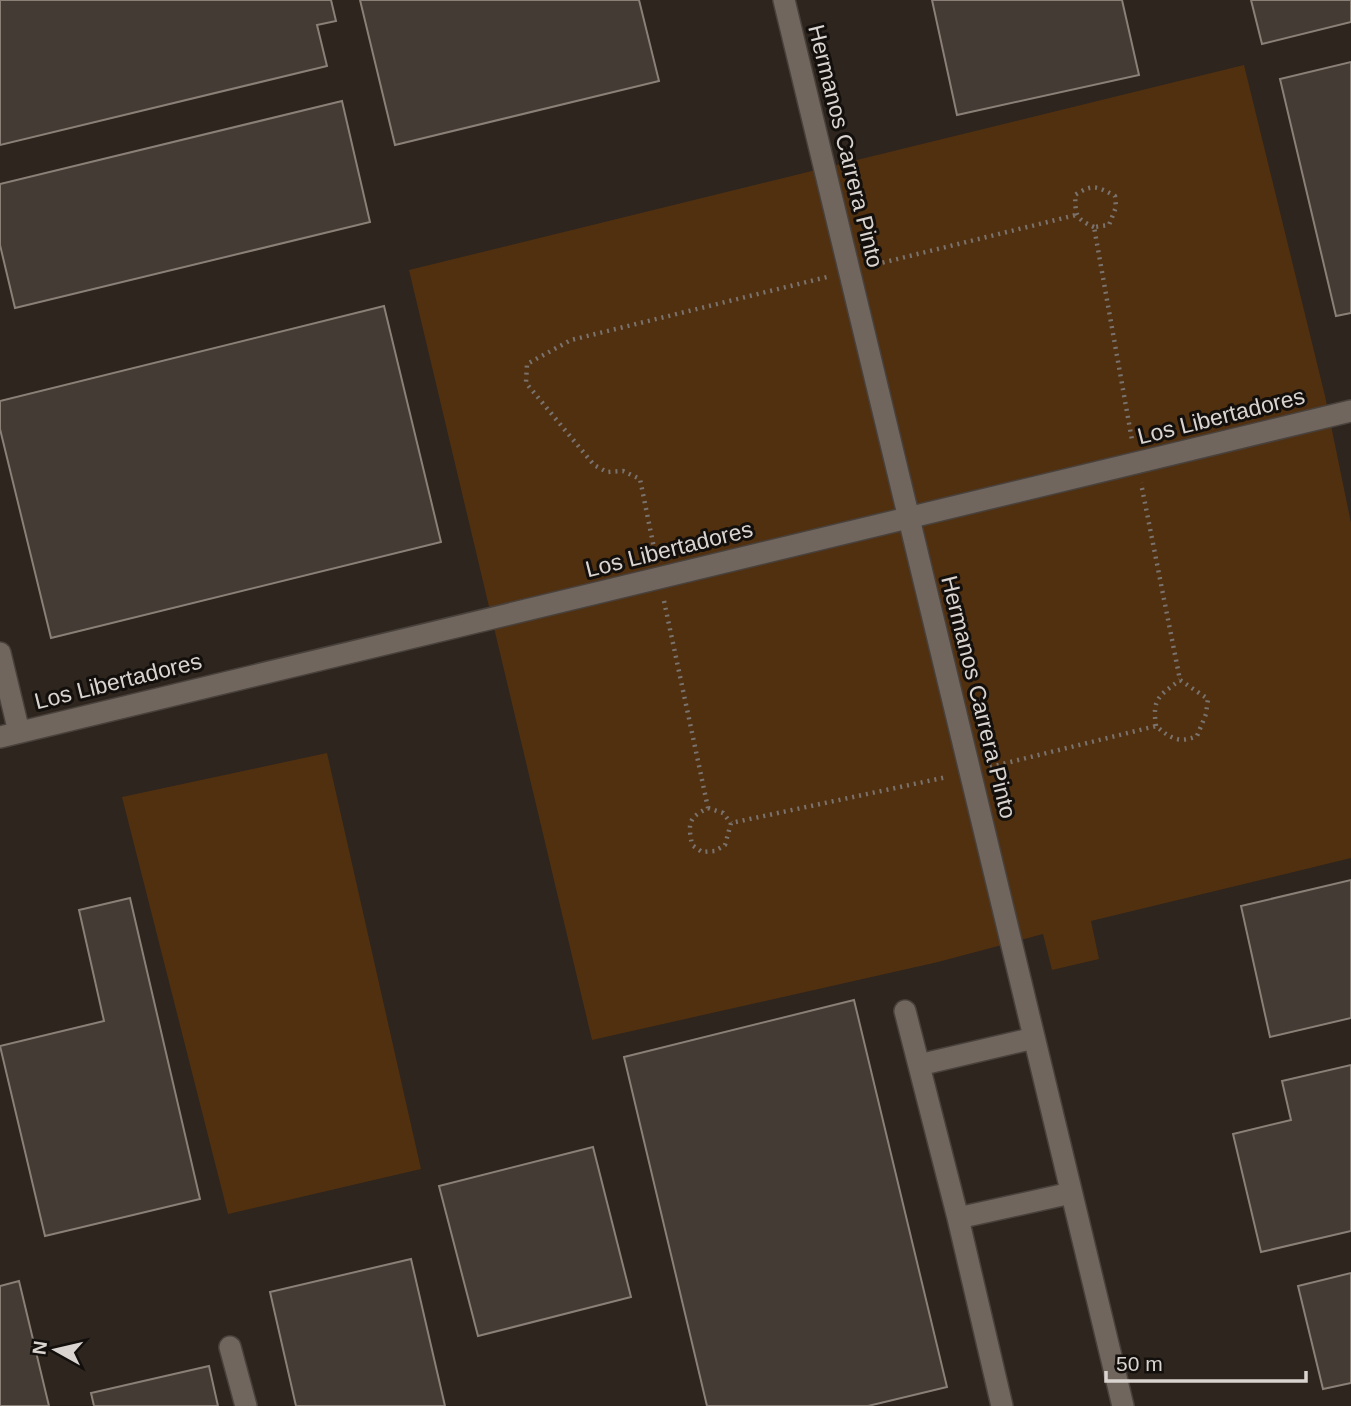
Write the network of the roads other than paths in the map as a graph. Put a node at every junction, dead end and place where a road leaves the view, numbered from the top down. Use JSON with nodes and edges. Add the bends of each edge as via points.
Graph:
{"nodes":[{"id":1,"x":784,"y":0,"type":"edge"},
{"id":2,"x":1351,"y":411,"type":"edge"},
{"id":3,"x":908,"y":518,"type":"junction"},
{"id":4,"x":0,"y":653,"type":"edge"},
{"id":5,"x":9,"y":735,"type":"edge"},
{"id":6,"x":905,"y":1012,"type":"dead end"},
{"id":7,"x":1034,"y":1038,"type":"junction"},
{"id":8,"x":919,"y":1065,"type":"junction"},
{"id":9,"x":1072,"y":1193,"type":"junction"},
{"id":10,"x":958,"y":1218,"type":"junction"},
{"id":11,"x":230,"y":1347,"type":"dead end"},
{"id":12,"x":246,"y":1406,"type":"edge"},
{"id":13,"x":1002,"y":1406,"type":"edge"},
{"id":14,"x":1123,"y":1406,"type":"edge"}],
"edges":[{"from":1,"to":3,"type":"street","name":"Hermanos Carrera Pinto"},
{"from":2,"to":3,"type":"street","name":"Los Libertadores"},
{"from":3,"to":5,"type":"street","name":"Los Libertadores"},
{"from":3,"to":7,"type":"street","name":"Hermanos Carrera Pinto"},
{"from":4,"to":5,"type":"street"},
{"from":6,"to":8,"type":"street"},
{"from":7,"to":8,"type":"street"},
{"from":7,"to":9,"type":"street","name":"Hermanos Carrera Pinto"},
{"from":8,"to":10,"type":"street"},
{"from":9,"to":10,"type":"street"},
{"from":9,"to":14,"type":"street","name":"Hermanos Carrera Pinto"},
{"from":10,"to":13,"type":"street"},
{"from":11,"to":12,"type":"street"}]}
